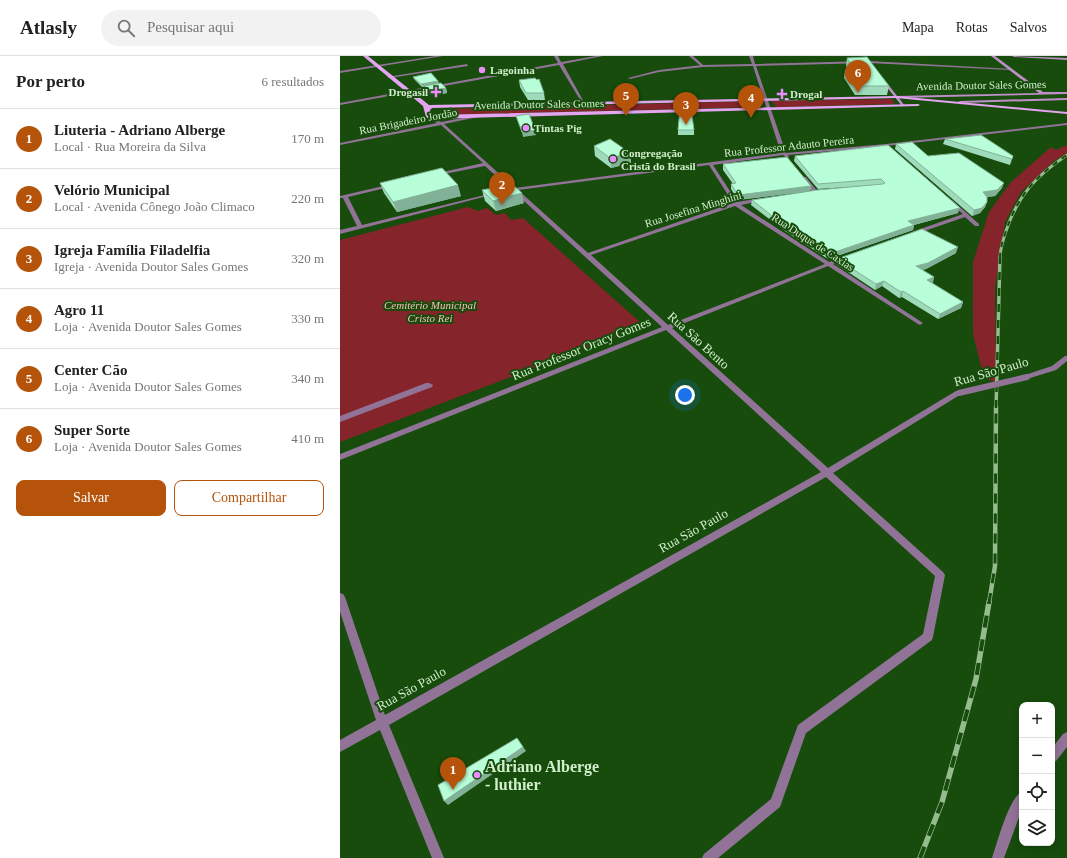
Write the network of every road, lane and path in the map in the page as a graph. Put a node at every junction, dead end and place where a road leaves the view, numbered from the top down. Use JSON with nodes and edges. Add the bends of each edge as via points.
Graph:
{"nodes":[{"id":1,"x":365,"y":56,"type":"edge"},
{"id":2,"x":441,"y":56,"type":"edge"},
{"id":3,"x":556,"y":56,"type":"edge"},
{"id":4,"x":602,"y":56,"type":"edge"},
{"id":5,"x":691,"y":56,"type":"edge"},
{"id":6,"x":752,"y":56,"type":"edge"},
{"id":7,"x":864,"y":56,"type":"edge"},
{"id":8,"x":993,"y":56,"type":"edge"},
{"id":9,"x":1014,"y":56,"type":"edge"},
{"id":10,"x":1042,"y":56,"type":"edge"},
{"id":11,"x":1067,"y":59,"type":"edge"},
{"id":12,"x":869,"y":62,"type":"junction"},
{"id":13,"x":560,"y":63,"type":"junction"},
{"id":14,"x":467,"y":65,"type":"dead end"},
{"id":15,"x":755,"y":65,"type":"junction"},
{"id":16,"x":376,"y":66,"type":"junction"},
{"id":17,"x":702,"y":66,"type":"junction"},
{"id":18,"x":874,"y":68,"type":"edge"},
{"id":19,"x":1010,"y":69,"type":"junction"},
{"id":20,"x":340,"y":72,"type":"edge"},
{"id":21,"x":878,"y":74,"type":"edge"},
{"id":22,"x":389,"y":77,"type":"junction"},
{"id":23,"x":630,"y":78,"type":"dead end"},
{"id":24,"x":406,"y":91,"type":"junction"},
{"id":25,"x":1067,"y":93,"type":"edge"},
{"id":26,"x":1042,"y":94,"type":"junction"},
{"id":27,"x":896,"y":97,"type":"junction"},
{"id":28,"x":767,"y":99,"type":"junction"},
{"id":29,"x":1067,"y":99,"type":"edge"},
{"id":30,"x":1050,"y":100,"type":"junction"},
{"id":31,"x":960,"y":102,"type":"junction"},
{"id":32,"x":584,"y":103,"type":"junction"},
{"id":33,"x":340,"y":104,"type":"edge"},
{"id":34,"x":944,"y":104,"type":"junction"},
{"id":35,"x":902,"y":105,"type":"junction"},
{"id":36,"x":426,"y":108,"type":"junction"},
{"id":37,"x":770,"y":108,"type":"junction"},
{"id":38,"x":1067,"y":114,"type":"edge"},
{"id":39,"x":480,"y":115,"type":"junction"},
{"id":40,"x":444,"y":116,"type":"junction"},
{"id":41,"x":429,"y":117,"type":"junction"},
{"id":42,"x":442,"y":124,"type":"junction"},
{"id":43,"x":1067,"y":124,"type":"edge"},
{"id":44,"x":340,"y":144,"type":"edge"},
{"id":45,"x":886,"y":145,"type":"junction"},
{"id":46,"x":892,"y":150,"type":"edge"},
{"id":47,"x":784,"y":154,"type":"junction"},
{"id":48,"x":789,"y":160,"type":"edge"},
{"id":49,"x":710,"y":163,"type":"junction"},
{"id":50,"x":486,"y":164,"type":"junction"},
{"id":51,"x":802,"y":176,"type":"edge"},
{"id":52,"x":427,"y":178,"type":"edge"},
{"id":53,"x":397,"y":184,"type":"edge"},
{"id":54,"x":513,"y":189,"type":"junction"},
{"id":55,"x":506,"y":191,"type":"edge"},
{"id":56,"x":823,"y":192,"type":"edge"},
{"id":57,"x":498,"y":193,"type":"edge"},
{"id":58,"x":816,"y":193,"type":"junction"},
{"id":59,"x":809,"y":194,"type":"edge"},
{"id":60,"x":342,"y":197,"type":"edge"},
{"id":61,"x":765,"y":200,"type":"edge"},
{"id":62,"x":949,"y":200,"type":"edge"},
{"id":63,"x":736,"y":204,"type":"junction"},
{"id":64,"x":966,"y":215,"type":"junction"},
{"id":65,"x":977,"y":225,"type":"dead end"},
{"id":66,"x":360,"y":226,"type":"junction"},
{"id":67,"x":340,"y":232,"type":"edge"},
{"id":68,"x":908,"y":235,"type":"edge"},
{"id":69,"x":586,"y":255,"type":"junction"},
{"id":70,"x":850,"y":256,"type":"edge"},
{"id":71,"x":828,"y":263,"type":"junction"},
{"id":72,"x":920,"y":323,"type":"dead end"},
{"id":73,"x":666,"y":327,"type":"junction"},
{"id":74,"x":1067,"y":358,"type":"edge"},
{"id":75,"x":429,"y":385,"type":"dead end"},
{"id":76,"x":340,"y":418,"type":"edge"},
{"id":77,"x":340,"y":457,"type":"edge"},
{"id":78,"x":827,"y":473,"type":"junction"},
{"id":79,"x":340,"y":597,"type":"edge"},
{"id":80,"x":382,"y":722,"type":"junction"},
{"id":81,"x":1067,"y":738,"type":"edge"},
{"id":82,"x":340,"y":746,"type":"edge"},
{"id":83,"x":1055,"y":753,"type":"edge"},
{"id":84,"x":1019,"y":802,"type":"edge"},
{"id":85,"x":438,"y":858,"type":"edge"},
{"id":86,"x":708,"y":858,"type":"edge"},
{"id":87,"x":998,"y":858,"type":"edge"}],
"edges":[{"from":1,"to":16,"type":"main road"},
{"from":2,"to":16,"type":"street"},
{"from":3,"to":13,"type":"street"},
{"from":4,"to":13,"type":"street"},
{"from":5,"to":17,"type":"street"},
{"from":6,"to":15,"type":"street"},
{"from":7,"to":12,"type":"main road"},
{"from":8,"to":19,"type":"main road"},
{"from":9,"to":11,"type":"main road"},
{"from":10,"to":11,"type":"main road"},
{"from":12,"to":15,"type":"street"},
{"from":12,"to":18,"type":"main road"},
{"from":12,"to":19,"type":"street"},
{"from":13,"to":24,"type":"street"},
{"from":13,"to":32,"type":"street"},
{"from":14,"to":22,"type":"street"},
{"from":15,"to":17,"type":"street"},
{"from":15,"to":28,"type":"street"},
{"from":16,"to":20,"type":"street"},
{"from":16,"to":22,"type":"main road"},
{"from":17,"to":23,"type":"street","via":[[659,71]]},
{"from":19,"to":26,"type":"main road"},
{"from":21,"to":27,"type":"main road"},
{"from":22,"to":24,"type":"main road"},
{"from":24,"to":33,"type":"street"},
{"from":24,"to":36,"type":"main road"},
{"from":25,"to":26,"type":"main road","name":"Avenida Doutor Sales Gomes"},
{"from":26,"to":27,"type":"main road","name":"Avenida Doutor Sales Gomes"},
{"from":26,"to":30,"type":"main road"},
{"from":27,"to":28,"type":"main road","name":"Avenida Doutor Sales Gomes"},
{"from":27,"to":31,"type":"main road","name":"Avenida Doutor Sales Gomes"},
{"from":27,"to":35,"type":"main road"},
{"from":28,"to":32,"type":"main road","name":"Avenida Doutor Sales Gomes"},
{"from":28,"to":37,"type":"street"},
{"from":29,"to":30,"type":"main road","name":"Avenida Doutor Sales Gomes"},
{"from":30,"to":31,"type":"main road","name":"Avenida Doutor Sales Gomes"},
{"from":31,"to":34,"type":"main road","name":"Avenida Doutor Sales Gomes"},
{"from":31,"to":38,"type":"main road"},
{"from":32,"to":36,"type":"main road","name":"Avenida Doutor Sales Gomes"},
{"from":34,"to":35,"type":"main road","name":"Avenida Doutor Sales Gomes"},
{"from":34,"to":38,"type":"main road"},
{"from":35,"to":37,"type":"main road","name":"Avenida Doutor Sales Gomes"},
{"from":36,"to":40,"type":"main road"},
{"from":36,"to":41,"type":"main road"},
{"from":37,"to":39,"type":"main road","name":"Avenida Doutor Sales Gomes"},
{"from":37,"to":47,"type":"street"},
{"from":39,"to":40,"type":"main road","name":"Avenida Doutor Sales Gomes"},
{"from":39,"to":42,"type":"street","name":"Rua Brigadeiro Jordão"},
{"from":40,"to":41,"type":"main road","name":"Avenida Doutor Sales Gomes"},
{"from":40,"to":42,"type":"street"},
{"from":41,"to":42,"type":"street","name":"Rua São Bento"},
{"from":42,"to":44,"type":"street","name":"Rua Brigadeiro Jordão"},
{"from":42,"to":50,"type":"street","name":"Rua São Bento"},
{"from":43,"to":45,"type":"street","name":"Rua Professor Adauto Pereira"},
{"from":45,"to":46,"type":"street"},
{"from":45,"to":47,"type":"street","name":"Rua Professor Adauto Pereira"},
{"from":47,"to":48,"type":"street"},
{"from":47,"to":49,"type":"street","name":"Rua Professor Adauto Pereira"},
{"from":49,"to":54,"type":"street","name":"Rua Professor Adauto Pereira"},
{"from":49,"to":63,"type":"street","name":"Rua Duque de Caxias"},
{"from":50,"to":52,"type":"street"},
{"from":50,"to":54,"type":"street","name":"Rua São Bento"},
{"from":51,"to":58,"type":"street"},
{"from":53,"to":60,"type":"street"},
{"from":54,"to":55,"type":"street","name":"Rua Professor Adauto Pereira"},
{"from":54,"to":69,"type":"street","name":"Rua São Bento"},
{"from":56,"to":58,"type":"street"},
{"from":57,"to":66,"type":"street"},
{"from":58,"to":59,"type":"street"},
{"from":60,"to":66,"type":"street"},
{"from":61,"to":63,"type":"street","name":"Rua Josefina Minghini"},
{"from":62,"to":64,"type":"street"},
{"from":63,"to":69,"type":"street","name":"Rua Josefina Minghini"},
{"from":63,"to":71,"type":"street","name":"Rua Duque de Caxias"},
{"from":64,"to":65,"type":"street"},
{"from":64,"to":68,"type":"street"},
{"from":66,"to":67,"type":"street"},
{"from":69,"to":73,"type":"street","name":"Rua São Bento"},
{"from":70,"to":71,"type":"street","name":"Rua Professor Oracy Gomes"},
{"from":71,"to":72,"type":"street","name":"Rua Duque de Caxias"},
{"from":71,"to":73,"type":"street","name":"Rua Professor Oracy Gomes"},
{"from":73,"to":77,"type":"street","name":"Rua Professor Oracy Gomes"},
{"from":73,"to":78,"type":"street","name":"Rua São Bento"},
{"from":74,"to":78,"type":"street","name":"Rua São Paulo","bridge":true,"via":[[1054,368],[1027,377],[959,393]]},
{"from":75,"to":76,"type":"street"},
{"from":78,"to":80,"type":"street","name":"Rua São Paulo"},
{"from":78,"to":86,"type":"street","name":"Rua São Bento","via":[[940,575],[928,637],[802,729],[776,803]]},
{"from":79,"to":80,"type":"street"},
{"from":80,"to":82,"type":"street","name":"Rua São Paulo"},
{"from":80,"to":85,"type":"street"},
{"from":81,"to":83,"type":"street"},
{"from":84,"to":87,"type":"street"}]}
